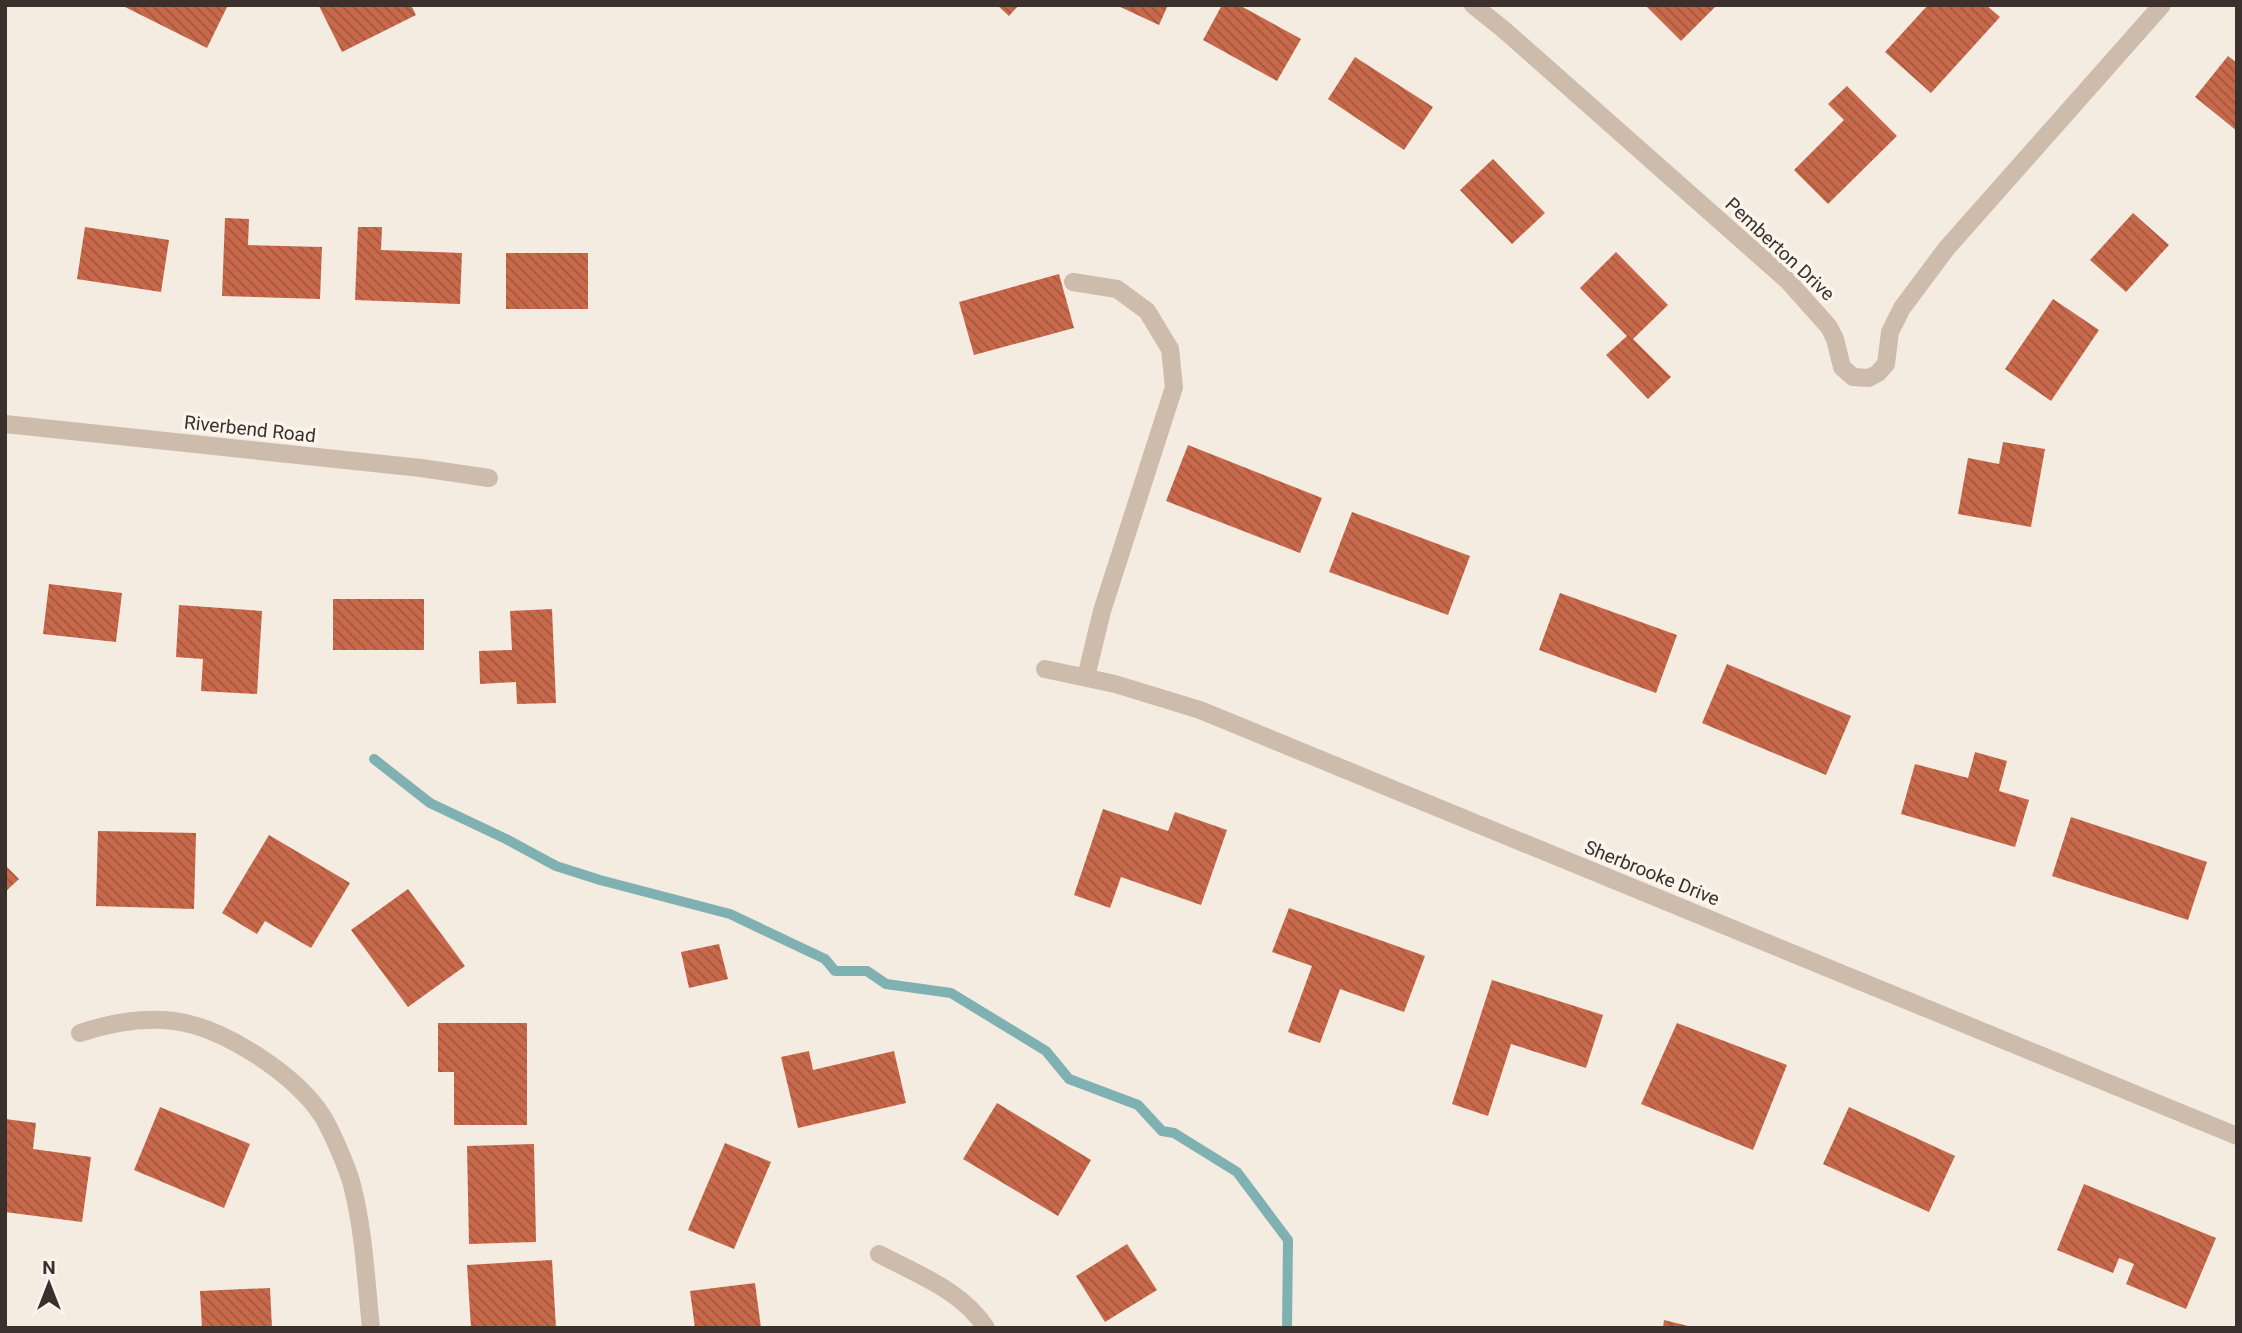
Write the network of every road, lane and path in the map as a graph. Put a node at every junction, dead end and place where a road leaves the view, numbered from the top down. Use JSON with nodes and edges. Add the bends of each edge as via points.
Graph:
{"nodes":[{"id":1,"x":1473,"y":5,"type":"edge"},
{"id":2,"x":2162,"y":5,"type":"edge"},
{"id":3,"x":1073,"y":282,"type":"dead end"},
{"id":4,"x":5,"y":424,"type":"edge"},
{"id":5,"x":489,"y":478,"type":"dead end"},
{"id":6,"x":1045,"y":669,"type":"dead end"},
{"id":7,"x":1086,"y":677,"type":"junction"},
{"id":8,"x":80,"y":1033,"type":"dead end"},
{"id":9,"x":2237,"y":1136,"type":"edge"},
{"id":10,"x":878,"y":1254,"type":"dead end"},
{"id":11,"x":371,"y":1328,"type":"edge"},
{"id":12,"x":986,"y":1328,"type":"edge"}],
"edges":[{"from":1,"to":2,"type":"street","name":"Pemberton Drive","via":[[1788,281],[1829,327],[1842,367],[1853,377],[1869,379],[1886,364],[1890,332],[1902,308],[1946,249]]},
{"from":3,"to":7,"type":"street","via":[[1117,289],[1147,311],[1170,349],[1174,387],[1102,611]]},
{"from":4,"to":5,"type":"street","name":"Riverbend Road"},
{"from":6,"to":7,"type":"street","name":"Sherbrooke Drive"},
{"from":7,"to":9,"type":"street","name":"Sherbrooke Drive","via":[[1200,710]]},
{"from":8,"to":11,"type":"street","via":[[108,1024],[176,1021],[218,1033],[298,1088],[323,1117],[352,1183]]},
{"from":10,"to":12,"type":"street","via":[[950,1292]]}]}
